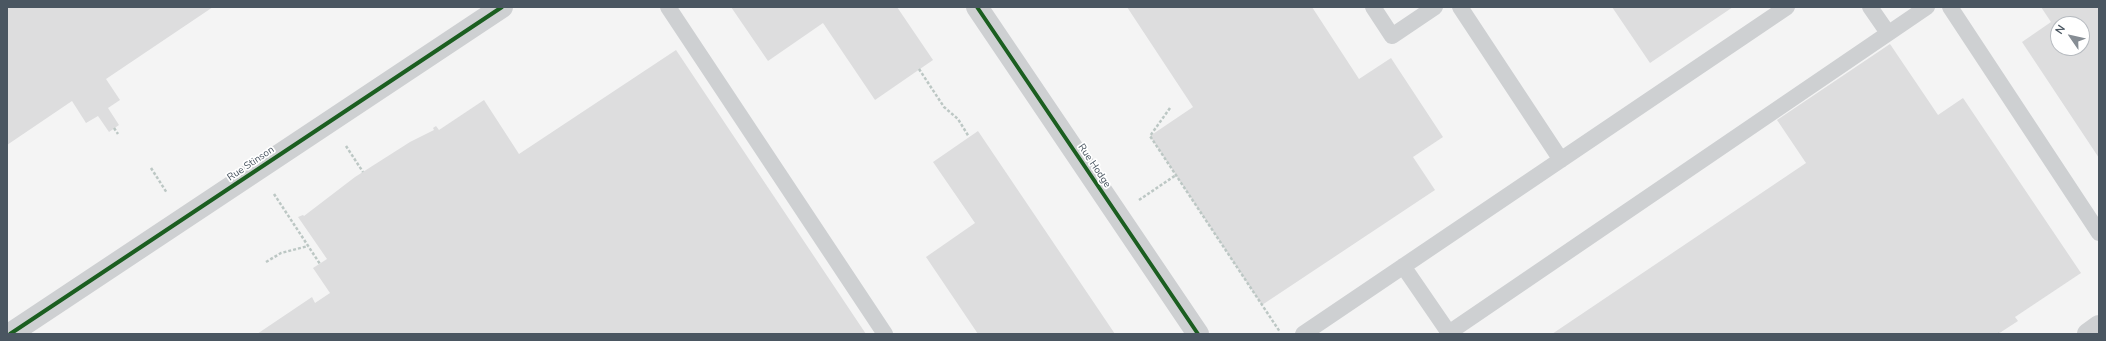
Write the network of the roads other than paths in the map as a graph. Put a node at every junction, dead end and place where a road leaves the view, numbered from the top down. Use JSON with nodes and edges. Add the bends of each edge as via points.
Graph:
{"nodes":[{"id":1,"x":502,"y":7,"type":"edge"},
{"id":2,"x":668,"y":7,"type":"edge"},
{"id":3,"x":977,"y":7,"type":"edge"},
{"id":4,"x":1373,"y":7,"type":"edge"},
{"id":5,"x":1435,"y":7,"type":"edge"},
{"id":6,"x":1460,"y":7,"type":"edge"},
{"id":7,"x":1787,"y":7,"type":"edge"},
{"id":8,"x":1870,"y":7,"type":"edge"},
{"id":9,"x":1927,"y":7,"type":"edge"},
{"id":10,"x":1950,"y":7,"type":"edge"},
{"id":11,"x":1888,"y":34,"type":"junction"},
{"id":12,"x":1561,"y":160,"type":"junction"},
{"id":13,"x":2099,"y":233,"type":"edge"},
{"id":14,"x":1403,"y":266,"type":"junction"},
{"id":15,"x":2099,"y":326,"type":"edge"},
{"id":16,"x":1448,"y":333,"type":"edge"},
{"id":17,"x":10,"y":334,"type":"edge"},
{"id":18,"x":885,"y":334,"type":"edge"},
{"id":19,"x":1198,"y":334,"type":"edge"},
{"id":20,"x":1303,"y":334,"type":"edge"},
{"id":21,"x":2088,"y":334,"type":"edge"}],
"edges":[{"from":1,"to":17,"type":"street","name":"Rue Stinson"},
{"from":2,"to":18,"type":"lane"},
{"from":3,"to":19,"type":"street","name":"Rue Hodge"},
{"from":4,"to":5,"type":"lane","via":[[1392,36]]},
{"from":6,"to":12,"type":"lane"},
{"from":7,"to":12,"type":"lane"},
{"from":8,"to":11,"type":"lane"},
{"from":9,"to":11,"type":"lane"},
{"from":10,"to":13,"type":"lane"},
{"from":11,"to":16,"type":"lane"},
{"from":12,"to":14,"type":"lane"},
{"from":14,"to":16,"type":"lane"},
{"from":14,"to":20,"type":"lane"},
{"from":15,"to":21,"type":"street"}]}
